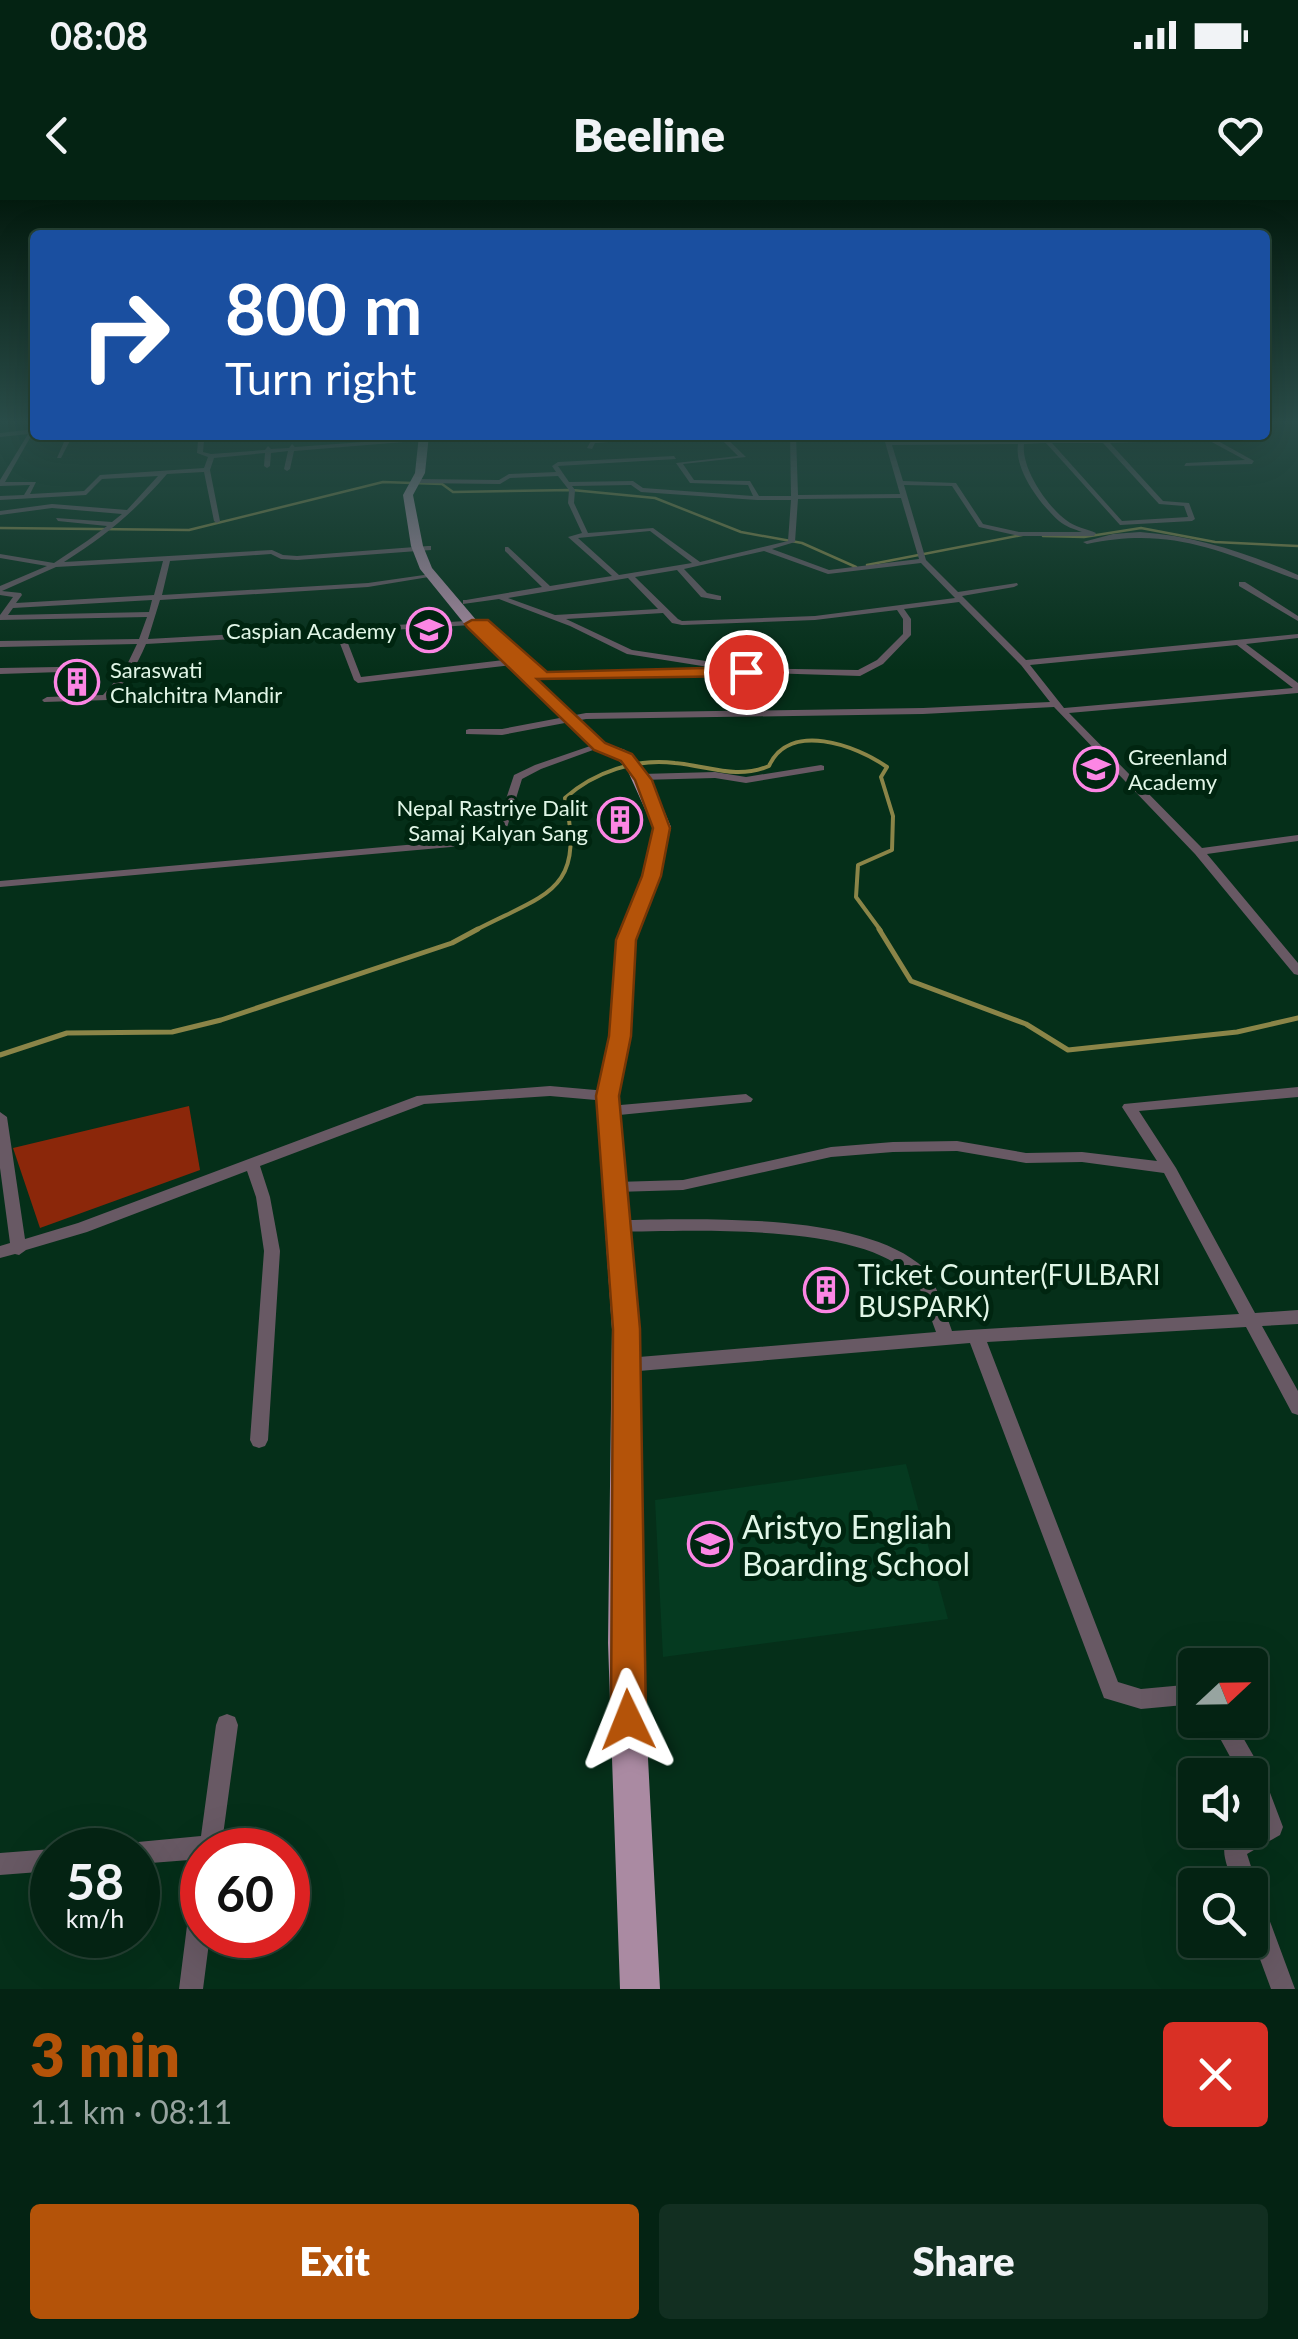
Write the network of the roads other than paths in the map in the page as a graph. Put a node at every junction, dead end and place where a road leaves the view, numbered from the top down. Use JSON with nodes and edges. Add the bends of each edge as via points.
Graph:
{"nodes":[{"id":1,"x":73,"y":503,"type":"edge"},
{"id":2,"x":136,"y":503,"type":"edge"},
{"id":3,"x":214,"y":503,"type":"edge"},
{"id":4,"x":410,"y":503,"type":"edge"},
{"id":5,"x":571,"y":503,"type":"edge"},
{"id":6,"x":792,"y":503,"type":"edge"},
{"id":7,"x":904,"y":503,"type":"edge"},
{"id":8,"x":965,"y":503,"type":"edge"},
{"id":9,"x":1050,"y":503,"type":"edge"},
{"id":10,"x":1103,"y":503,"type":"edge"},
{"id":11,"x":1174,"y":503,"type":"edge"},
{"id":12,"x":70,"y":506,"type":"junction"},
{"id":13,"x":126,"y":512,"type":"junction"},
{"id":14,"x":0,"y":513,"type":"edge"},
{"id":15,"x":58,"y":519,"type":"dead end"},
{"id":16,"x":217,"y":521,"type":"dead end"},
{"id":17,"x":112,"y":524,"type":"junction"},
{"id":18,"x":586,"y":535,"type":"junction"},
{"id":19,"x":1088,"y":543,"type":"dead end"},
{"id":20,"x":423,"y":548,"type":"junction"},
{"id":21,"x":766,"y":548,"type":"junction"},
{"id":22,"x":508,"y":549,"type":"dead end"},
{"id":23,"x":0,"y":556,"type":"edge"},
{"id":24,"x":167,"y":559,"type":"junction"},
{"id":25,"x":923,"y":562,"type":"junction"},
{"id":26,"x":698,"y":564,"type":"junction"},
{"id":27,"x":55,"y":565,"type":"junction"},
{"id":28,"x":679,"y":568,"type":"junction"},
{"id":29,"x":431,"y":576,"type":"junction"},
{"id":30,"x":630,"y":576,"type":"junction"},
{"id":31,"x":618,"y":578,"type":"junction"},
{"id":32,"x":1298,"y":578,"type":"edge"},
{"id":33,"x":1242,"y":584,"type":"dead end"},
{"id":34,"x":1014,"y":585,"type":"dead end"},
{"id":35,"x":548,"y":588,"type":"junction"},
{"id":36,"x":0,"y":591,"type":"edge"},
{"id":37,"x":956,"y":597,"type":"junction"},
{"id":38,"x":157,"y":598,"type":"junction"},
{"id":39,"x":502,"y":598,"type":"junction"},
{"id":40,"x":718,"y":598,"type":"dead end"},
{"id":41,"x":466,"y":602,"type":"junction"},
{"id":42,"x":13,"y":606,"type":"junction"},
{"id":43,"x":900,"y":609,"type":"junction"},
{"id":44,"x":664,"y":611,"type":"junction"},
{"id":45,"x":152,"y":614,"type":"junction"},
{"id":46,"x":550,"y":618,"type":"junction"},
{"id":47,"x":1298,"y":620,"type":"edge"},
{"id":48,"x":478,"y":623,"type":"junction"},
{"id":49,"x":340,"y":632,"type":"junction"},
{"id":50,"x":1298,"y":636,"type":"edge"},
{"id":51,"x":141,"y":640,"type":"junction"},
{"id":52,"x":1239,"y":642,"type":"junction"},
{"id":53,"x":0,"y":644,"type":"edge"},
{"id":54,"x":512,"y":662,"type":"junction"},
{"id":55,"x":1024,"y":663,"type":"junction"},
{"id":56,"x":58,"y":670,"type":"dead end"},
{"id":57,"x":0,"y":671,"type":"edge"},
{"id":58,"x":746,"y":672,"type":"junction"},
{"id":59,"x":544,"y":677,"type":"junction"},
{"id":60,"x":1298,"y":689,"type":"edge"},
{"id":61,"x":46,"y":700,"type":"dead end"},
{"id":62,"x":1060,"y":708,"type":"junction"},
{"id":63,"x":579,"y":717,"type":"junction"},
{"id":64,"x":469,"y":732,"type":"dead end"},
{"id":65,"x":609,"y":750,"type":"junction"},
{"id":66,"x":821,"y":768,"type":"dead end"},
{"id":67,"x":641,"y":777,"type":"junction"},
{"id":68,"x":1298,"y":838,"type":"edge"},
{"id":69,"x":1199,"y":852,"type":"junction"},
{"id":70,"x":0,"y":884,"type":"edge"},
{"id":71,"x":1298,"y":971,"type":"edge"},
{"id":72,"x":1298,"y":1092,"type":"edge"},
{"id":73,"x":746,"y":1099,"type":"dead end"},
{"id":74,"x":608,"y":1103,"type":"junction"},
{"id":75,"x":0,"y":1117,"type":"edge"},
{"id":76,"x":2,"y":1139,"type":"edge"},
{"id":77,"x":252,"y":1164,"type":"junction"},
{"id":78,"x":1169,"y":1168,"type":"junction"},
{"id":79,"x":616,"y":1186,"type":"junction"},
{"id":80,"x":617,"y":1226,"type":"junction"},
{"id":81,"x":19,"y":1249,"type":"junction"},
{"id":82,"x":0,"y":1252,"type":"edge"},
{"id":83,"x":1298,"y":1317,"type":"edge"},
{"id":84,"x":1252,"y":1320,"type":"junction"},
{"id":85,"x":976,"y":1336,"type":"junction"},
{"id":86,"x":946,"y":1338,"type":"junction"},
{"id":87,"x":627,"y":1366,"type":"junction"},
{"id":88,"x":1298,"y":1408,"type":"edge"},
{"id":89,"x":259,"y":1440,"type":"dead end"},
{"id":90,"x":1178,"y":1696,"type":"edge"},
{"id":91,"x":226,"y":1725,"type":"dead end"},
{"id":92,"x":1230,"y":1738,"type":"edge"},
{"id":93,"x":213,"y":1828,"type":"edge"},
{"id":94,"x":30,"y":1862,"type":"edge"},
{"id":95,"x":0,"y":1864,"type":"edge"},
{"id":96,"x":1240,"y":1868,"type":"edge"},
{"id":97,"x":1268,"y":1949,"type":"edge"},
{"id":98,"x":195,"y":1958,"type":"edge"},
{"id":99,"x":191,"y":1989,"type":"edge"},
{"id":100,"x":640,"y":1989,"type":"edge"},
{"id":101,"x":1283,"y":1989,"type":"edge"}],
"edges":[{"from":1,"to":12,"type":"street"},
{"from":2,"to":13,"type":"street"},
{"from":3,"to":16,"type":"street"},
{"from":4,"to":20,"type":"main road"},
{"from":5,"to":18,"type":"street"},
{"from":6,"to":21,"type":"street","via":[[790,542]]},
{"from":7,"to":25,"type":"street"},
{"from":8,"to":9,"type":"street","via":[[974,520],[999,532],[1094,534],[1064,522]]},
{"from":10,"to":11,"type":"street","via":[[1120,523],[1192,519],[1187,504]]},
{"from":12,"to":13,"type":"street"},
{"from":12,"to":14,"type":"street"},
{"from":13,"to":17,"type":"street"},
{"from":15,"to":17,"type":"street"},
{"from":17,"to":27,"type":"street"},
{"from":18,"to":26,"type":"street","via":[[651,529]]},
{"from":18,"to":31,"type":"street","via":[[572,537]]},
{"from":19,"to":32,"type":"street","via":[[1143,532],[1218,546]]},
{"from":20,"to":24,"type":"street"},
{"from":20,"to":29,"type":"main road"},
{"from":20,"to":41,"type":"main road"},
{"from":21,"to":25,"type":"street","via":[[828,572]]},
{"from":21,"to":26,"type":"street"},
{"from":22,"to":35,"type":"street"},
{"from":23,"to":27,"type":"street"},
{"from":24,"to":27,"type":"street"},
{"from":24,"to":38,"type":"street"},
{"from":25,"to":37,"type":"street"},
{"from":26,"to":28,"type":"street"},
{"from":27,"to":36,"type":"street"},
{"from":28,"to":30,"type":"street"},
{"from":28,"to":40,"type":"street","via":[[704,595]]},
{"from":29,"to":38,"type":"street"},
{"from":29,"to":48,"type":"main road"},
{"from":30,"to":31,"type":"street"},
{"from":30,"to":44,"type":"street"},
{"from":31,"to":35,"type":"street"},
{"from":33,"to":47,"type":"street"},
{"from":34,"to":37,"type":"street"},
{"from":35,"to":39,"type":"street"},
{"from":36,"to":42,"type":"street","via":[[18,595]]},
{"from":37,"to":43,"type":"street"},
{"from":37,"to":55,"type":"street"},
{"from":38,"to":42,"type":"street"},
{"from":38,"to":45,"type":"street"},
{"from":39,"to":41,"type":"street"},
{"from":39,"to":46,"type":"street"},
{"from":41,"to":48,"type":"main road"},
{"from":42,"to":45,"type":"street","via":[[2,618]]},
{"from":43,"to":44,"type":"street","via":[[682,622]]},
{"from":43,"to":58,"type":"street","via":[[908,619],[907,634],[860,672]]},
{"from":44,"to":46,"type":"street"},
{"from":45,"to":51,"type":"street"},
{"from":46,"to":58,"type":"street","via":[[630,652]]},
{"from":48,"to":49,"type":"street"},
{"from":48,"to":54,"type":"main road"},
{"from":48,"to":59,"type":"main road"},
{"from":49,"to":51,"type":"street"},
{"from":49,"to":54,"type":"street","via":[[358,680]]},
{"from":50,"to":52,"type":"street"},
{"from":51,"to":53,"type":"street"},
{"from":51,"to":61,"type":"street","via":[[124,679],[104,698]]},
{"from":52,"to":55,"type":"street"},
{"from":52,"to":60,"type":"street"},
{"from":54,"to":63,"type":"main road"},
{"from":55,"to":62,"type":"street"},
{"from":56,"to":57,"type":"street"},
{"from":58,"to":59,"type":"street"},
{"from":59,"to":63,"type":"main road"},
{"from":60,"to":62,"type":"street"},
{"from":62,"to":63,"type":"street"},
{"from":62,"to":69,"type":"street"},
{"from":63,"to":64,"type":"street"},
{"from":63,"to":65,"type":"main road"},
{"from":65,"to":67,"type":"main road"},
{"from":65,"to":70,"type":"street","via":[[538,766],[518,778],[500,834],[451,844]]},
{"from":66,"to":67,"type":"street","via":[[746,780],[716,774]]},
{"from":67,"to":74,"type":"main road","via":[[662,828],[652,876],[626,940]]},
{"from":68,"to":69,"type":"street"},
{"from":69,"to":71,"type":"street"},
{"from":72,"to":78,"type":"street","via":[[1128,1107]]},
{"from":73,"to":74,"type":"street"},
{"from":74,"to":77,"type":"street","via":[[550,1091],[422,1099]]},
{"from":74,"to":79,"type":"main road"},
{"from":75,"to":76,"type":"street"},
{"from":76,"to":81,"type":"street"},
{"from":77,"to":81,"type":"street"},
{"from":77,"to":89,"type":"street","via":[[272,1251]]},
{"from":78,"to":79,"type":"street","via":[[957,1146],[893,1147],[831,1152],[683,1184]]},
{"from":78,"to":84,"type":"street"},
{"from":79,"to":80,"type":"main road"},
{"from":80,"to":86,"type":"street","via":[[740,1225],[880,1248],[915,1270]]},
{"from":80,"to":87,"type":"main road"},
{"from":81,"to":82,"type":"street"},
{"from":83,"to":84,"type":"street"},
{"from":84,"to":85,"type":"street"},
{"from":84,"to":88,"type":"street"},
{"from":85,"to":86,"type":"street"},
{"from":85,"to":90,"type":"street","via":[[1112,1691],[1141,1699]]},
{"from":86,"to":87,"type":"street"},
{"from":87,"to":100,"type":"main road","via":[[625,1643]]},
{"from":91,"to":93,"type":"street"},
{"from":92,"to":96,"type":"street","via":[[1272,1828],[1234,1849]]},
{"from":94,"to":95,"type":"street"},
{"from":97,"to":101,"type":"street"},
{"from":98,"to":99,"type":"street"}]}
